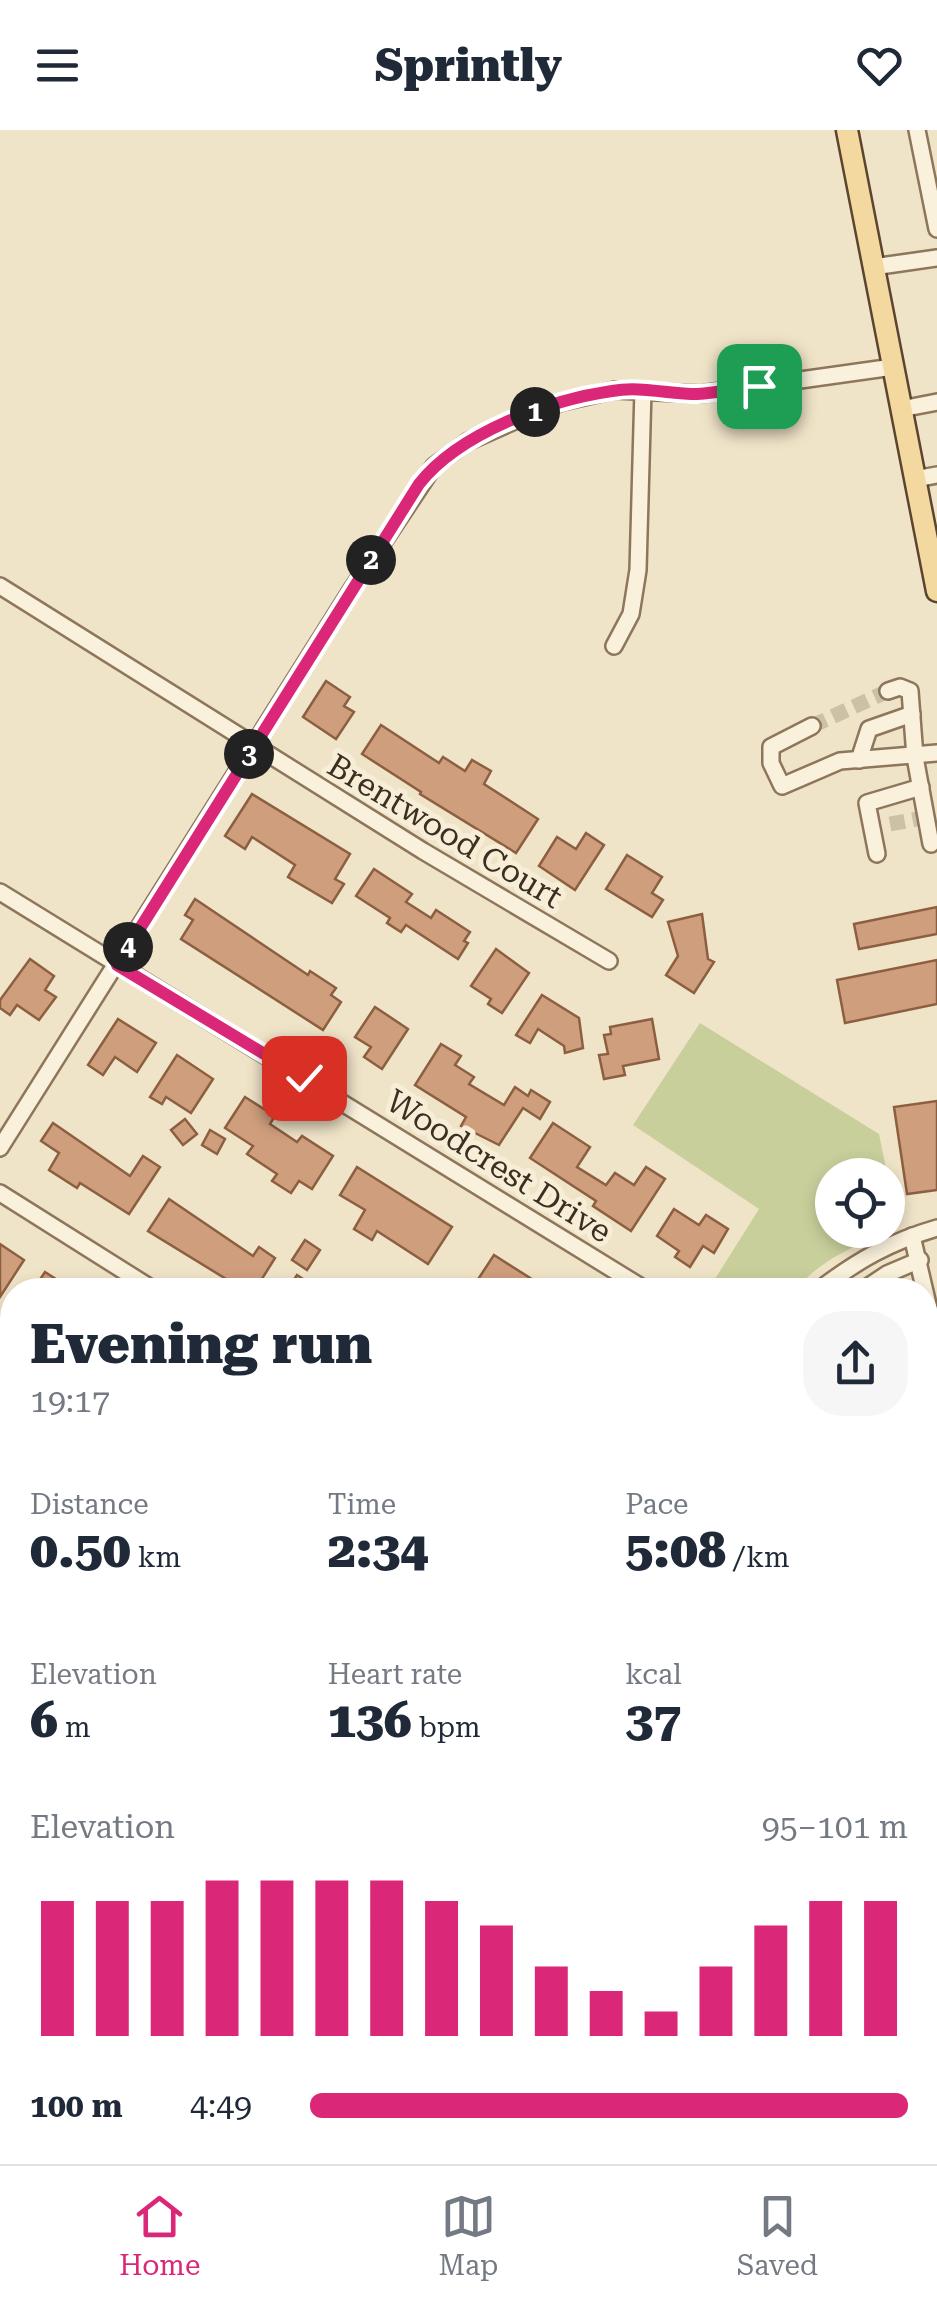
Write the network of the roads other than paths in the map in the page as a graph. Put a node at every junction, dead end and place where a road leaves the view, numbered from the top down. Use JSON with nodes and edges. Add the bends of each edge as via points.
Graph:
{"nodes":[{"id":1,"x":848,"y":130,"type":"edge"},
{"id":2,"x":917,"y":130,"type":"edge"},
{"id":3,"x":936,"y":221,"type":"edge"},
{"id":4,"x":937,"y":258,"type":"edge"},
{"id":5,"x":873,"y":267,"type":"junction"},
{"id":6,"x":893,"y":367,"type":"junction"},
{"id":7,"x":642,"y":390,"type":"junction"},
{"id":8,"x":937,"y":402,"type":"edge"},
{"id":9,"x":901,"y":409,"type":"junction"},
{"id":10,"x":937,"y":475,"type":"edge"},
{"id":11,"x":915,"y":478,"type":"junction"},
{"id":12,"x":0,"y":586,"type":"edge"},
{"id":13,"x":937,"y":591,"type":"edge"},
{"id":14,"x":614,"y":646,"type":"dead end"},
{"id":15,"x":888,"y":691,"type":"dead end"},
{"id":16,"x":912,"y":714,"type":"junction"},
{"id":17,"x":812,"y":726,"type":"tunnel mouth"},
{"id":18,"x":254,"y":746,"type":"junction"},
{"id":19,"x":937,"y":752,"type":"edge"},
{"id":20,"x":914,"y":757,"type":"junction"},
{"id":21,"x":859,"y":760,"type":"junction"},
{"id":22,"x":921,"y":787,"type":"junction"},
{"id":23,"x":890,"y":824,"type":"tunnel mouth"},
{"id":24,"x":872,"y":828,"type":"junction"},
{"id":25,"x":931,"y":844,"type":"dead end"},
{"id":26,"x":877,"y":854,"type":"dead end"},
{"id":27,"x":0,"y":892,"type":"edge"},
{"id":28,"x":609,"y":961,"type":"dead end"},
{"id":29,"x":117,"y":965,"type":"junction"},
{"id":30,"x":0,"y":1148,"type":"edge"},
{"id":31,"x":0,"y":1193,"type":"edge"},
{"id":32,"x":937,"y":1230,"type":"edge"},
{"id":33,"x":912,"y":1236,"type":"junction"},
{"id":34,"x":920,"y":1260,"type":"junction"},
{"id":35,"x":135,"y":1278,"type":"edge"},
{"id":36,"x":626,"y":1278,"type":"edge"},
{"id":37,"x":838,"y":1278,"type":"edge"},
{"id":38,"x":881,"y":1278,"type":"edge"},
{"id":39,"x":924,"y":1278,"type":"edge"}],
"edges":[{"from":1,"to":5,"type":"main road"},
{"from":2,"to":3,"type":"street"},
{"from":4,"to":5,"type":"street"},
{"from":5,"to":6,"type":"main road"},
{"from":6,"to":7,"type":"street","via":[[700,394]]},
{"from":6,"to":9,"type":"main road"},
{"from":7,"to":14,"type":"street","via":[[638,570],[631,614]]},
{"from":7,"to":18,"type":"street","via":[[562,402],[467,442],[434,466]]},
{"from":8,"to":9,"type":"street"},
{"from":9,"to":11,"type":"main road"},
{"from":10,"to":11,"type":"street"},
{"from":11,"to":13,"type":"main road"},
{"from":12,"to":18,"type":"street","name":"Brentwood Court"},
{"from":15,"to":16,"type":"street","via":[[906,686]]},
{"from":16,"to":20,"type":"street"},
{"from":16,"to":21,"type":"street","via":[[869,729]]},
{"from":17,"to":21,"type":"street","via":[[772,747],[782,786],[840,760]]},
{"from":18,"to":28,"type":"street","name":"Brentwood Court"},
{"from":18,"to":29,"type":"street"},
{"from":19,"to":20,"type":"street"},
{"from":20,"to":21,"type":"street"},
{"from":20,"to":22,"type":"street"},
{"from":22,"to":24,"type":"street","via":[[867,803]]},
{"from":22,"to":25,"type":"street"},
{"from":23,"to":24,"type":"street"},
{"from":24,"to":26,"type":"street"},
{"from":27,"to":29,"type":"street","name":"Woodcrest Drive"},
{"from":29,"to":30,"type":"street"},
{"from":29,"to":36,"type":"street","name":"Woodcrest Drive"},
{"from":31,"to":35,"type":"street"},
{"from":32,"to":33,"type":"street"},
{"from":33,"to":34,"type":"street"},
{"from":33,"to":37,"type":"street"},
{"from":34,"to":38,"type":"street"},
{"from":34,"to":39,"type":"street"}]}
